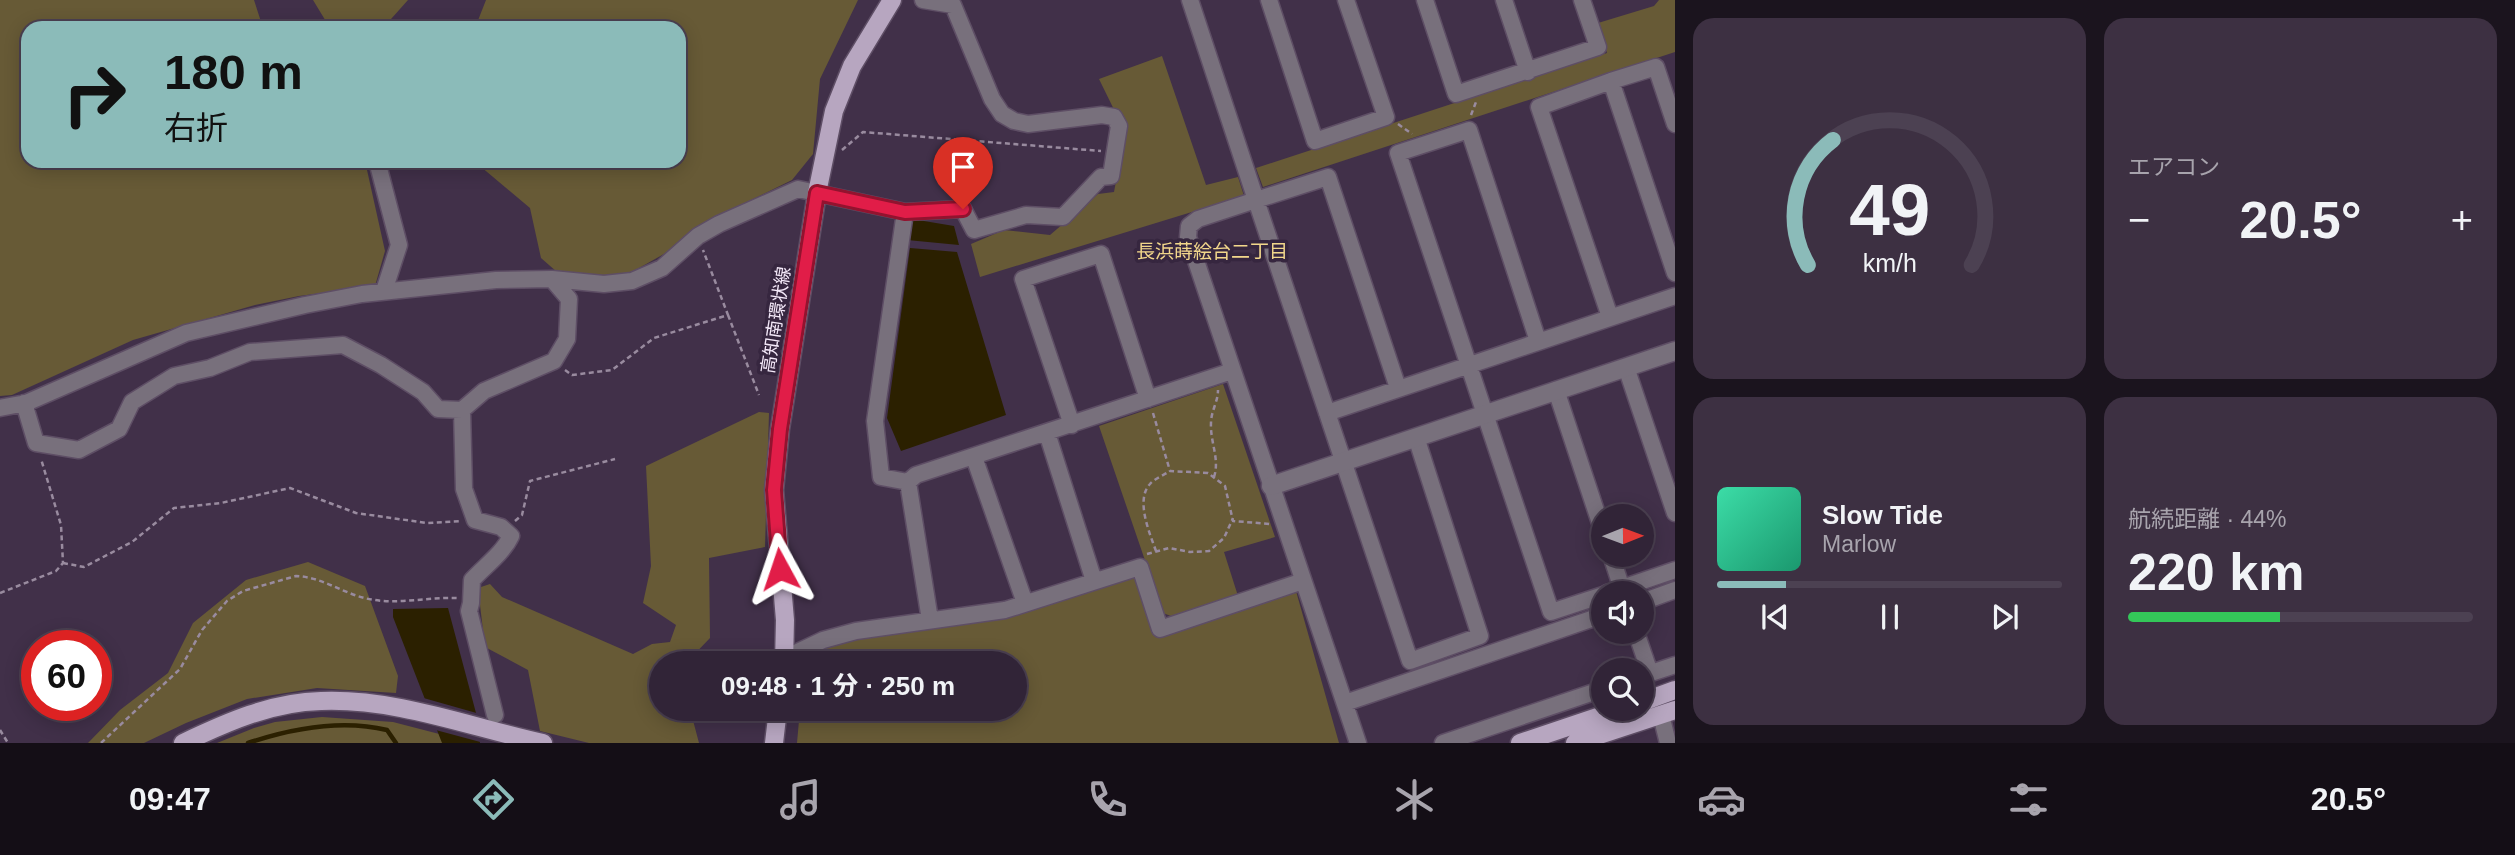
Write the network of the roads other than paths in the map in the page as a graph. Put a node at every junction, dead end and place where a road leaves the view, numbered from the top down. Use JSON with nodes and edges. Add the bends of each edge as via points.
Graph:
{"nodes":[{"id":1,"x":892,"y":0,"type":"edge"},
{"id":2,"x":923,"y":0,"type":"edge"},
{"id":3,"x":1190,"y":0,"type":"edge"},
{"id":4,"x":1269,"y":0,"type":"edge"},
{"id":5,"x":1346,"y":0,"type":"edge"},
{"id":6,"x":1425,"y":0,"type":"edge"},
{"id":7,"x":1504,"y":0,"type":"edge"},
{"id":8,"x":1582,"y":0,"type":"edge"},
{"id":9,"x":1528,"y":72,"type":"junction"},
{"id":10,"x":1611,"y":81,"type":"junction"},
{"id":11,"x":1675,"y":124,"type":"edge"},
{"id":12,"x":379,"y":168,"type":"edge"},
{"id":13,"x":817,"y":193,"type":"junction"},
{"id":14,"x":1255,"y":200,"type":"junction"},
{"id":15,"x":905,"y":212,"type":"junction"},
{"id":16,"x":1675,"y":273,"type":"edge"},
{"id":17,"x":552,"y":279,"type":"junction"},
{"id":18,"x":384,"y":291,"type":"junction"},
{"id":19,"x":1675,"y":296,"type":"edge"},
{"id":20,"x":1610,"y":317,"type":"junction"},
{"id":21,"x":1538,"y":341,"type":"junction"},
{"id":22,"x":1675,"y":351,"type":"edge"},
{"id":23,"x":1468,"y":366,"type":"junction"},
{"id":24,"x":1626,"y":367,"type":"junction"},
{"id":25,"x":1225,"y":374,"type":"junction"},
{"id":26,"x":1398,"y":388,"type":"junction"},
{"id":27,"x":1556,"y":390,"type":"junction"},
{"id":28,"x":1148,"y":399,"type":"junction"},
{"id":29,"x":24,"y":403,"type":"junction"},
{"id":30,"x":0,"y":408,"type":"edge"},
{"id":31,"x":462,"y":410,"type":"junction"},
{"id":32,"x":1327,"y":413,"type":"junction"},
{"id":33,"x":1484,"y":414,"type":"junction"},
{"id":34,"x":1072,"y":425,"type":"junction"},
{"id":35,"x":1047,"y":433,"type":"junction"},
{"id":36,"x":1416,"y":437,"type":"junction"},
{"id":37,"x":974,"y":457,"type":"junction"},
{"id":38,"x":1343,"y":461,"type":"junction"},
{"id":39,"x":908,"y":482,"type":"junction"},
{"id":40,"x":1271,"y":486,"type":"junction"},
{"id":41,"x":1594,"y":504,"type":"edge"},
{"id":42,"x":1675,"y":513,"type":"edge"},
{"id":43,"x":1675,"y":570,"type":"edge"},
{"id":44,"x":1094,"y":581,"type":"junction"},
{"id":45,"x":1303,"y":581,"type":"junction"},
{"id":46,"x":1643,"y":581,"type":"edge"},
{"id":47,"x":1675,"y":590,"type":"edge"},
{"id":48,"x":1591,"y":598,"type":"edge"},
{"id":49,"x":1654,"y":598,"type":"edge"},
{"id":50,"x":1024,"y":603,"type":"junction"},
{"id":51,"x":1591,"y":619,"type":"edge"},
{"id":52,"x":930,"y":620,"type":"junction"},
{"id":53,"x":784,"y":651,"type":"edge"},
{"id":54,"x":803,"y":651,"type":"edge"},
{"id":55,"x":1675,"y":665,"type":"edge"},
{"id":56,"x":1654,"y":672,"type":"edge"},
{"id":57,"x":1675,"y":690,"type":"edge"},
{"id":58,"x":1591,"y":693,"type":"edge"},
{"id":59,"x":1654,"y":698,"type":"edge"},
{"id":60,"x":1345,"y":703,"type":"junction"},
{"id":61,"x":1668,"y":712,"type":"edge"},
{"id":62,"x":1591,"y":719,"type":"edge"},
{"id":63,"x":777,"y":721,"type":"edge"},
{"id":64,"x":492,"y":723,"type":"junction"},
{"id":65,"x":183,"y":743,"type":"edge"},
{"id":66,"x":519,"y":743,"type":"edge"},
{"id":67,"x":542,"y":743,"type":"edge"},
{"id":68,"x":774,"y":743,"type":"edge"},
{"id":69,"x":1358,"y":743,"type":"edge"},
{"id":70,"x":1443,"y":743,"type":"edge"},
{"id":71,"x":1520,"y":743,"type":"edge"},
{"id":72,"x":1575,"y":743,"type":"edge"},
{"id":73,"x":1668,"y":743,"type":"edge"}],
"edges":[{"from":1,"to":13,"type":"main road","name":"高知南環状線","via":[[852,66],[834,111]]},
{"from":2,"to":15,"type":"street","via":[[953,5],[1002,114],[1028,124],[1102,115],[1114,117],[1119,126],[1111,176],[1101,177],[1063,217],[1026,215],[974,230],[963,209]]},
{"from":3,"to":14,"type":"street"},
{"from":4,"to":5,"type":"street","via":[[1315,141],[1386,117]]},
{"from":6,"to":9,"type":"street","via":[[1456,94]]},
{"from":7,"to":9,"type":"street"},
{"from":8,"to":9,"type":"street","via":[[1598,47]]},
{"from":10,"to":11,"type":"street","via":[[1656,67]]},
{"from":10,"to":16,"type":"street"},
{"from":10,"to":20,"type":"street","via":[[1539,107]]},
{"from":12,"to":18,"type":"street","via":[[399,244]]},
{"from":13,"to":15,"type":"street"},
{"from":13,"to":17,"type":"street","via":[[798,189],[698,236],[662,268],[632,281],[604,284]]},
{"from":13,"to":53,"type":"main road","name":"高知南環状線","via":[[774,490]]},
{"from":14,"to":25,"type":"street","via":[[1189,226],[1188,237]]},
{"from":14,"to":26,"type":"street","via":[[1328,177]]},
{"from":14,"to":32,"type":"street"},
{"from":15,"to":39,"type":"street","via":[[875,421],[881,478]]},
{"from":17,"to":18,"type":"street"},
{"from":17,"to":31,"type":"street","via":[[569,299],[567,339],[554,361],[484,391]]},
{"from":18,"to":29,"type":"street","via":[[186,333]]},
{"from":19,"to":20,"type":"street"},
{"from":20,"to":21,"type":"street"},
{"from":21,"to":23,"type":"street"},
{"from":21,"to":23,"type":"street","via":[[1469,130],[1398,153]]},
{"from":22,"to":24,"type":"street"},
{"from":23,"to":26,"type":"street"},
{"from":23,"to":33,"type":"street"},
{"from":24,"to":27,"type":"street"},
{"from":24,"to":42,"type":"street"},
{"from":25,"to":28,"type":"street"},
{"from":25,"to":40,"type":"street"},
{"from":26,"to":32,"type":"street"},
{"from":27,"to":33,"type":"street"},
{"from":27,"to":41,"type":"street"},
{"from":28,"to":34,"type":"street"},
{"from":28,"to":34,"type":"street","via":[[1101,254],[1023,279]]},
{"from":29,"to":30,"type":"street"},
{"from":29,"to":31,"type":"street","via":[[36,443],[79,450],[119,429],[132,402],[174,376],[250,352],[343,345],[423,392],[438,409]]},
{"from":31,"to":64,"type":"street","via":[[464,489],[475,520],[511,536],[506,547],[472,580],[469,611]]},
{"from":32,"to":38,"type":"street"},
{"from":33,"to":36,"type":"street"},
{"from":33,"to":48,"type":"street","via":[[1551,611]]},
{"from":34,"to":35,"type":"street"},
{"from":35,"to":37,"type":"street"},
{"from":35,"to":44,"type":"street"},
{"from":36,"to":38,"type":"street"},
{"from":36,"to":38,"type":"street","via":[[1480,636],[1410,661]]},
{"from":37,"to":39,"type":"street","via":[[916,475]]},
{"from":37,"to":50,"type":"street"},
{"from":38,"to":40,"type":"street"},
{"from":39,"to":52,"type":"street"},
{"from":40,"to":45,"type":"street"},
{"from":43,"to":46,"type":"street"},
{"from":44,"to":45,"type":"street","via":[[1140,566],[1160,629]]},
{"from":44,"to":50,"type":"street"},
{"from":45,"to":60,"type":"street"},
{"from":47,"to":49,"type":"street"},
{"from":50,"to":52,"type":"street","via":[[1005,610]]},
{"from":51,"to":60,"type":"street"},
{"from":52,"to":54,"type":"street","via":[[856,631]]},
{"from":55,"to":56,"type":"street"},
{"from":57,"to":59,"type":"main road"},
{"from":58,"to":70,"type":"street"},
{"from":60,"to":69,"type":"street"},
{"from":61,"to":72,"type":"main road"},
{"from":61,"to":73,"type":"street"},
{"from":62,"to":71,"type":"main road"},
{"from":63,"to":68,"type":"main road"},
{"from":64,"to":65,"type":"main road","via":[[375,704],[320,701],[275,707],[229,721]]},
{"from":64,"to":66,"type":"main road"},
{"from":64,"to":67,"type":"main road"}]}
